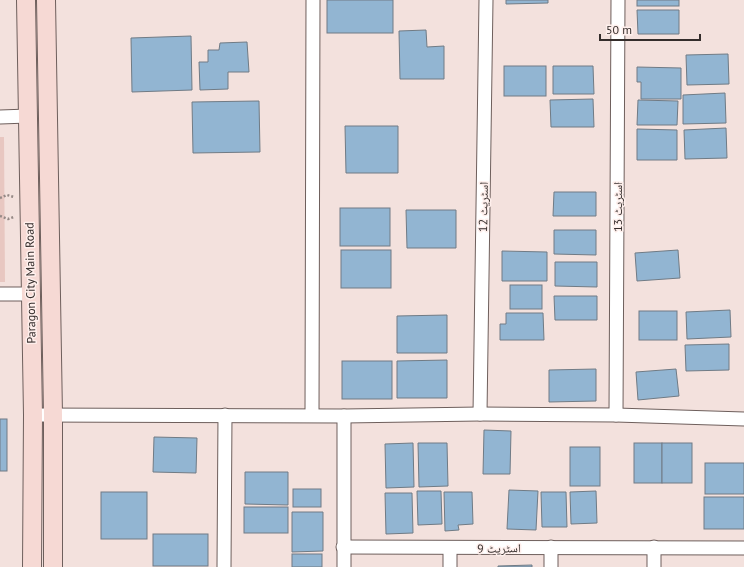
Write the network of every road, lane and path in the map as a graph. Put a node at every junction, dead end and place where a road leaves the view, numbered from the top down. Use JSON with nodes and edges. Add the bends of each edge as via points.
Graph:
{"nodes":[{"id":1,"x":26,"y":0,"type":"edge"},
{"id":2,"x":46,"y":0,"type":"edge"},
{"id":3,"x":313,"y":0,"type":"edge"},
{"id":4,"x":486,"y":0,"type":"edge"},
{"id":5,"x":618,"y":0,"type":"edge"},
{"id":6,"x":28,"y":116,"type":"junction"},
{"id":7,"x":0,"y":117,"type":"edge"},
{"id":8,"x":0,"y":198,"type":"edge"},
{"id":9,"x":16,"y":198,"type":"dead end"},
{"id":10,"x":16,"y":215,"type":"dead end"},
{"id":11,"x":0,"y":216,"type":"edge"},
{"id":12,"x":0,"y":294,"type":"edge"},
{"id":13,"x":30,"y":294,"type":"junction"},
{"id":14,"x":480,"y":414,"type":"junction"},
{"id":15,"x":33,"y":415,"type":"junction"},
{"id":16,"x":53,"y":415,"type":"junction"},
{"id":17,"x":225,"y":415,"type":"junction"},
{"id":18,"x":312,"y":415,"type":"junction"},
{"id":19,"x":616,"y":415,"type":"junction"},
{"id":20,"x":344,"y":416,"type":"junction"},
{"id":21,"x":744,"y":419,"type":"edge"},
{"id":22,"x":344,"y":547,"type":"junction"},
{"id":23,"x":551,"y":547,"type":"junction"},
{"id":24,"x":654,"y":547,"type":"junction"},
{"id":25,"x":450,"y":548,"type":"junction"},
{"id":26,"x":744,"y":548,"type":"edge"},
{"id":27,"x":32,"y":567,"type":"edge"},
{"id":28,"x":52,"y":567,"type":"edge"},
{"id":29,"x":224,"y":567,"type":"edge"},
{"id":30,"x":344,"y":567,"type":"edge"},
{"id":31,"x":450,"y":567,"type":"edge"},
{"id":32,"x":550,"y":567,"type":"edge"},
{"id":33,"x":654,"y":567,"type":"edge"}],
"edges":[{"from":1,"to":6,"type":"street","name":"Paragon City Main Road"},
{"from":2,"to":16,"type":"street","name":"Paragon City Main Road"},
{"from":3,"to":18,"type":"street"},
{"from":4,"to":14,"type":"street","name":"اسٹریٹ 12"},
{"from":5,"to":19,"type":"street","name":"اسٹریٹ 13"},
{"from":6,"to":7,"type":"street"},
{"from":6,"to":13,"type":"street","name":"Paragon City Main Road"},
{"from":8,"to":9,"type":"path","via":[[7,195]]},
{"from":10,"to":11,"type":"path","via":[[8,219]]},
{"from":12,"to":13,"type":"street"},
{"from":13,"to":15,"type":"street","name":"Paragon City Main Road"},
{"from":14,"to":19,"type":"street"},
{"from":14,"to":20,"type":"street"},
{"from":15,"to":16,"type":"street"},
{"from":15,"to":27,"type":"street","name":"Paragon City Main Road"},
{"from":16,"to":17,"type":"street"},
{"from":16,"to":28,"type":"street","name":"Paragon City Main Road"},
{"from":17,"to":18,"type":"street"},
{"from":17,"to":29,"type":"street"},
{"from":18,"to":20,"type":"street"},
{"from":19,"to":21,"type":"street"},
{"from":20,"to":22,"type":"street"},
{"from":22,"to":25,"type":"street","name":"اسٹریٹ 9"},
{"from":22,"to":30,"type":"street"},
{"from":23,"to":24,"type":"street","name":"اسٹریٹ 9"},
{"from":23,"to":25,"type":"street","name":"اسٹریٹ 9"},
{"from":23,"to":32,"type":"street"},
{"from":24,"to":26,"type":"street","name":"اسٹریٹ 9"},
{"from":24,"to":33,"type":"street"},
{"from":25,"to":31,"type":"street"}]}
